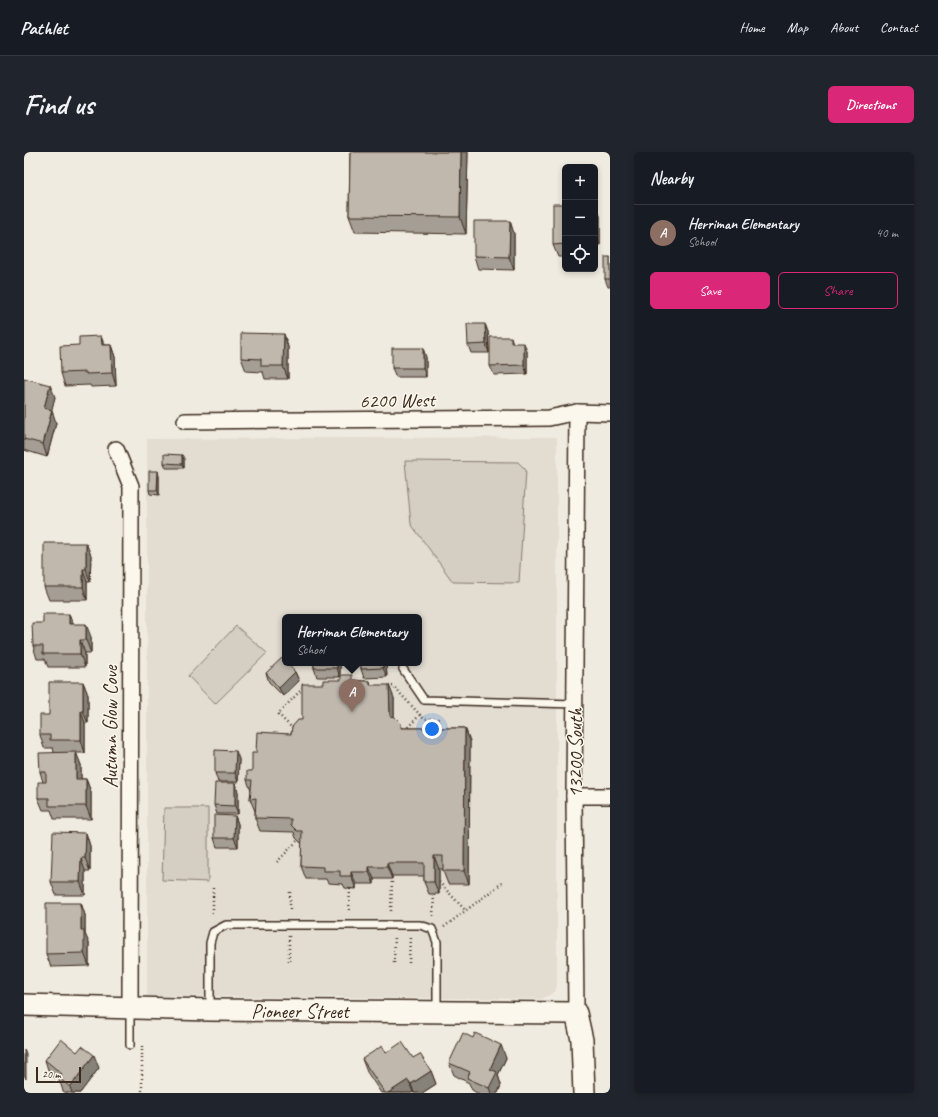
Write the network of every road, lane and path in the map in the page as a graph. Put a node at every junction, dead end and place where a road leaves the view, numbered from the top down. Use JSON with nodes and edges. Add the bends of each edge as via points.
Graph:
{"nodes":[{"id":1,"x":577,"y":412,"type":"junction"},
{"id":2,"x":610,"y":413,"type":"edge"},
{"id":3,"x":185,"y":422,"type":"dead end"},
{"id":4,"x":116,"y":449,"type":"dead end"},
{"id":5,"x":403,"y":669,"type":"dead end"},
{"id":6,"x":305,"y":686,"type":"edge"},
{"id":7,"x":386,"y":686,"type":"edge"},
{"id":8,"x":575,"y":704,"type":"junction"},
{"id":9,"x":420,"y":715,"type":"junction"},
{"id":10,"x":294,"y":730,"type":"edge"},
{"id":11,"x":402,"y":732,"type":"edge"},
{"id":12,"x":439,"y":734,"type":"edge"},
{"id":13,"x":574,"y":796,"type":"junction"},
{"id":14,"x":610,"y":796,"type":"edge"},
{"id":15,"x":298,"y":840,"type":"edge"},
{"id":16,"x":277,"y":862,"type":"dead end"},
{"id":17,"x":392,"y":879,"type":"dead end"},
{"id":18,"x":439,"y":882,"type":"dead end"},
{"id":19,"x":502,"y":883,"type":"dead end"},
{"id":20,"x":213,"y":888,"type":"dead end"},
{"id":21,"x":350,"y":888,"type":"edge"},
{"id":22,"x":290,"y":889,"type":"dead end"},
{"id":23,"x":434,"y":894,"type":"edge"},
{"id":24,"x":290,"y":909,"type":"dead end"},
{"id":25,"x":349,"y":910,"type":"dead end"},
{"id":26,"x":465,"y":910,"type":"junction"},
{"id":27,"x":391,"y":911,"type":"dead end"},
{"id":28,"x":213,"y":913,"type":"dead end"},
{"id":29,"x":433,"y":916,"type":"dead end"},
{"id":30,"x":444,"y":926,"type":"dead end"},
{"id":31,"x":289,"y":934,"type":"dead end"},
{"id":32,"x":395,"y":936,"type":"dead end"},
{"id":33,"x":410,"y":936,"type":"dead end"},
{"id":34,"x":289,"y":961,"type":"dead end"},
{"id":35,"x":394,"y":962,"type":"dead end"},
{"id":36,"x":409,"y":963,"type":"dead end"},
{"id":37,"x":24,"y":1005,"type":"edge"},
{"id":38,"x":130,"y":1009,"type":"junction"},
{"id":39,"x":210,"y":1010,"type":"junction"},
{"id":40,"x":436,"y":1012,"type":"junction"},
{"id":41,"x":576,"y":1013,"type":"junction"},
{"id":42,"x":142,"y":1038,"type":"dead end"},
{"id":43,"x":130,"y":1045,"type":"dead end"},
{"id":44,"x":142,"y":1093,"type":"edge"},
{"id":45,"x":584,"y":1093,"type":"edge"}],
"edges":[{"from":1,"to":2,"type":"street","name":"6200 West"},
{"from":1,"to":3,"type":"street","name":"6200 West","via":[[549,418]]},
{"from":1,"to":8,"type":"street","name":"13200 South"},
{"from":4,"to":38,"type":"street","name":"Autumn Glow Cove","via":[[131,486]]},
{"from":5,"to":8,"type":"lane","via":[[424,700]]},
{"from":6,"to":10,"type":"path","via":[[278,714]]},
{"from":7,"to":9,"type":"path","via":[[393,686]]},
{"from":8,"to":13,"type":"street","name":"13200 South"},
{"from":9,"to":11,"type":"path"},
{"from":9,"to":12,"type":"path","via":[[424,719],[438,719]]},
{"from":13,"to":14,"type":"street"},
{"from":13,"to":41,"type":"street","name":"13200 South"},
{"from":15,"to":16,"type":"path"},
{"from":17,"to":27,"type":"path"},
{"from":18,"to":26,"type":"path"},
{"from":19,"to":26,"type":"path"},
{"from":20,"to":28,"type":"path"},
{"from":21,"to":25,"type":"path"},
{"from":22,"to":24,"type":"path"},
{"from":23,"to":29,"type":"path"},
{"from":26,"to":30,"type":"path"},
{"from":31,"to":34,"type":"path"},
{"from":32,"to":35,"type":"path"},
{"from":33,"to":36,"type":"path"},
{"from":37,"to":38,"type":"street","name":"Pioneer Street"},
{"from":38,"to":39,"type":"street","name":"Pioneer Street"},
{"from":38,"to":43,"type":"lane"},
{"from":39,"to":40,"type":"street","name":"Pioneer Street"},
{"from":39,"to":40,"type":"lane","via":[[210,943],[213,932],[226,925],[420,925],[432,929],[436,942]]},
{"from":40,"to":41,"type":"street","name":"Pioneer Street"},
{"from":41,"to":45,"type":"street","name":"13200 South","via":[[582,1040]]},
{"from":42,"to":44,"type":"path"}]}
